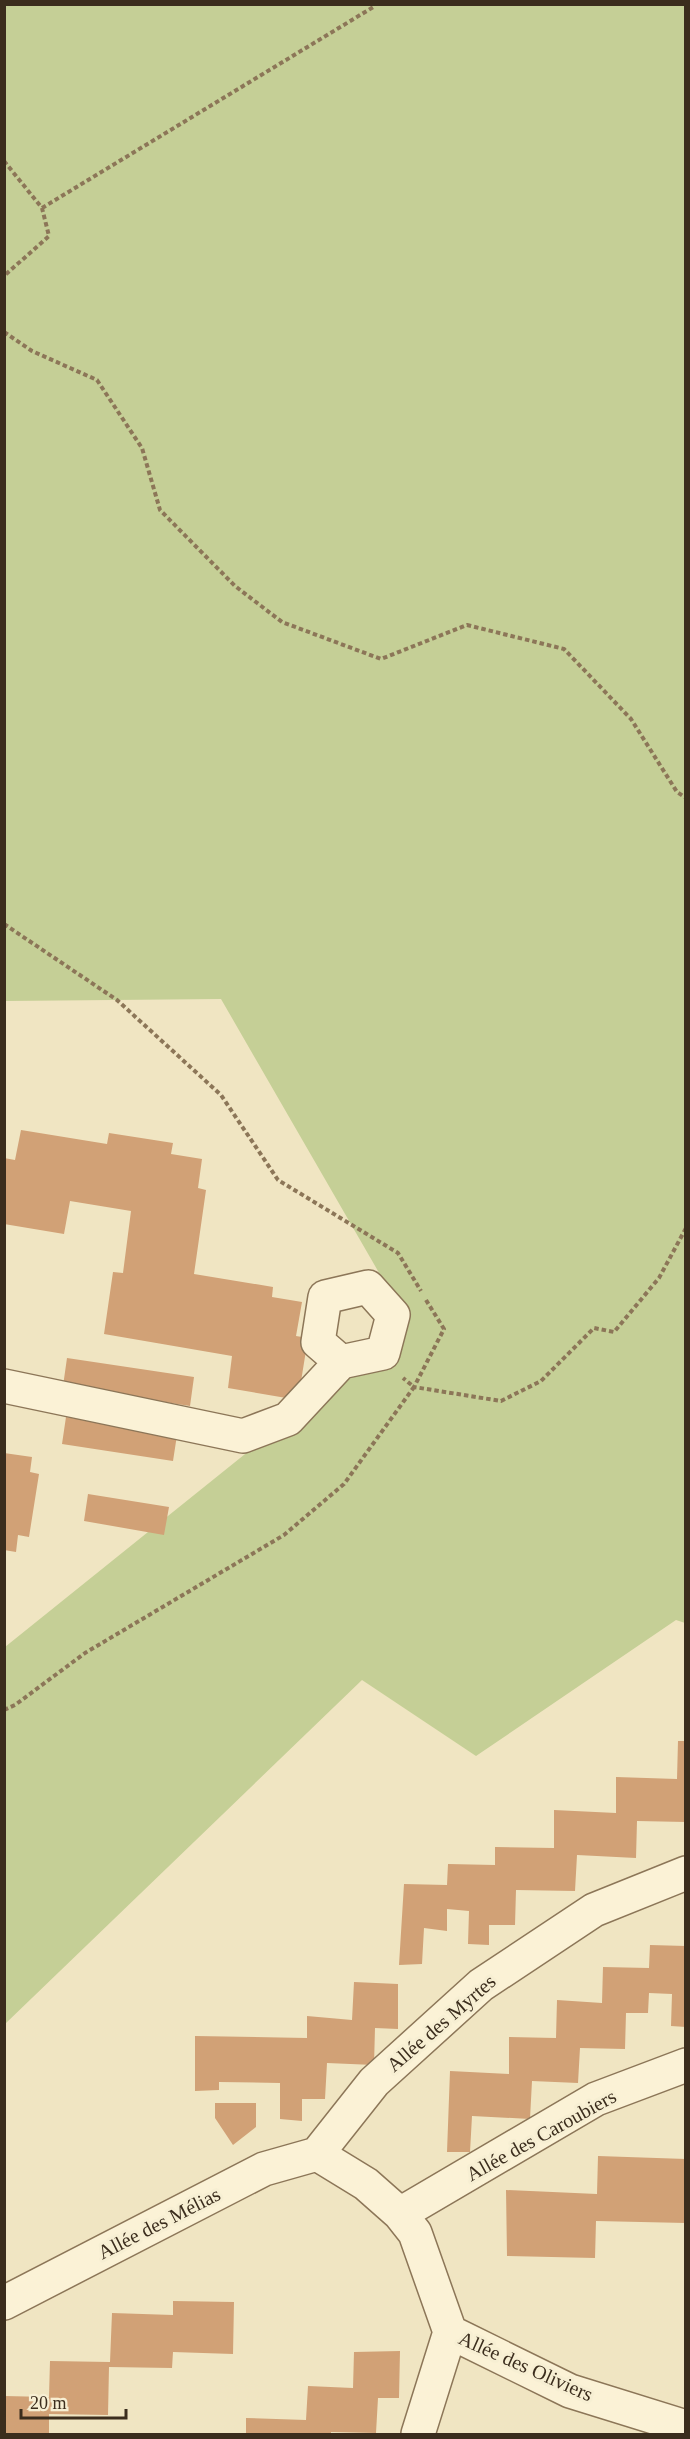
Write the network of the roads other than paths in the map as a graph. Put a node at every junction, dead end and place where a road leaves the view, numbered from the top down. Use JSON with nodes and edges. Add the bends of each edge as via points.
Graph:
{"nodes":[{"id":1,"x":341,"y":1362,"type":"dead end"},
{"id":2,"x":4,"y":1386,"type":"edge"},
{"id":3,"x":686,"y":1873,"type":"edge"},
{"id":4,"x":686,"y":2065,"type":"edge"},
{"id":5,"x":317,"y":2154,"type":"junction"},
{"id":6,"x":400,"y":2214,"type":"junction"},
{"id":7,"x":4,"y":2303,"type":"edge"},
{"id":8,"x":450,"y":2332,"type":"junction"},
{"id":9,"x":686,"y":2427,"type":"edge"},
{"id":10,"x":418,"y":2434,"type":"edge"}],
"edges":[{"from":1,"to":2,"type":"street","via":[[288,1419],[243,1436]]},
{"from":3,"to":5,"type":"street","name":"Allée des Myrtes","via":[[594,1910],[481,1985],[374,2082]]},
{"from":4,"to":6,"type":"street","name":"Allée des Caroubiers","via":[[597,2099]]},
{"from":5,"to":6,"type":"street","name":"Allée des Oliviers","via":[[366,2184]]},
{"from":5,"to":7,"type":"street","name":"Allée des Mélias","via":[[264,2169]]},
{"from":6,"to":8,"type":"street","name":"Allée des Oliviers","via":[[416,2233]]},
{"from":8,"to":9,"type":"street","name":"Allée des Oliviers","via":[[570,2391]]},
{"from":8,"to":10,"type":"street"}]}
